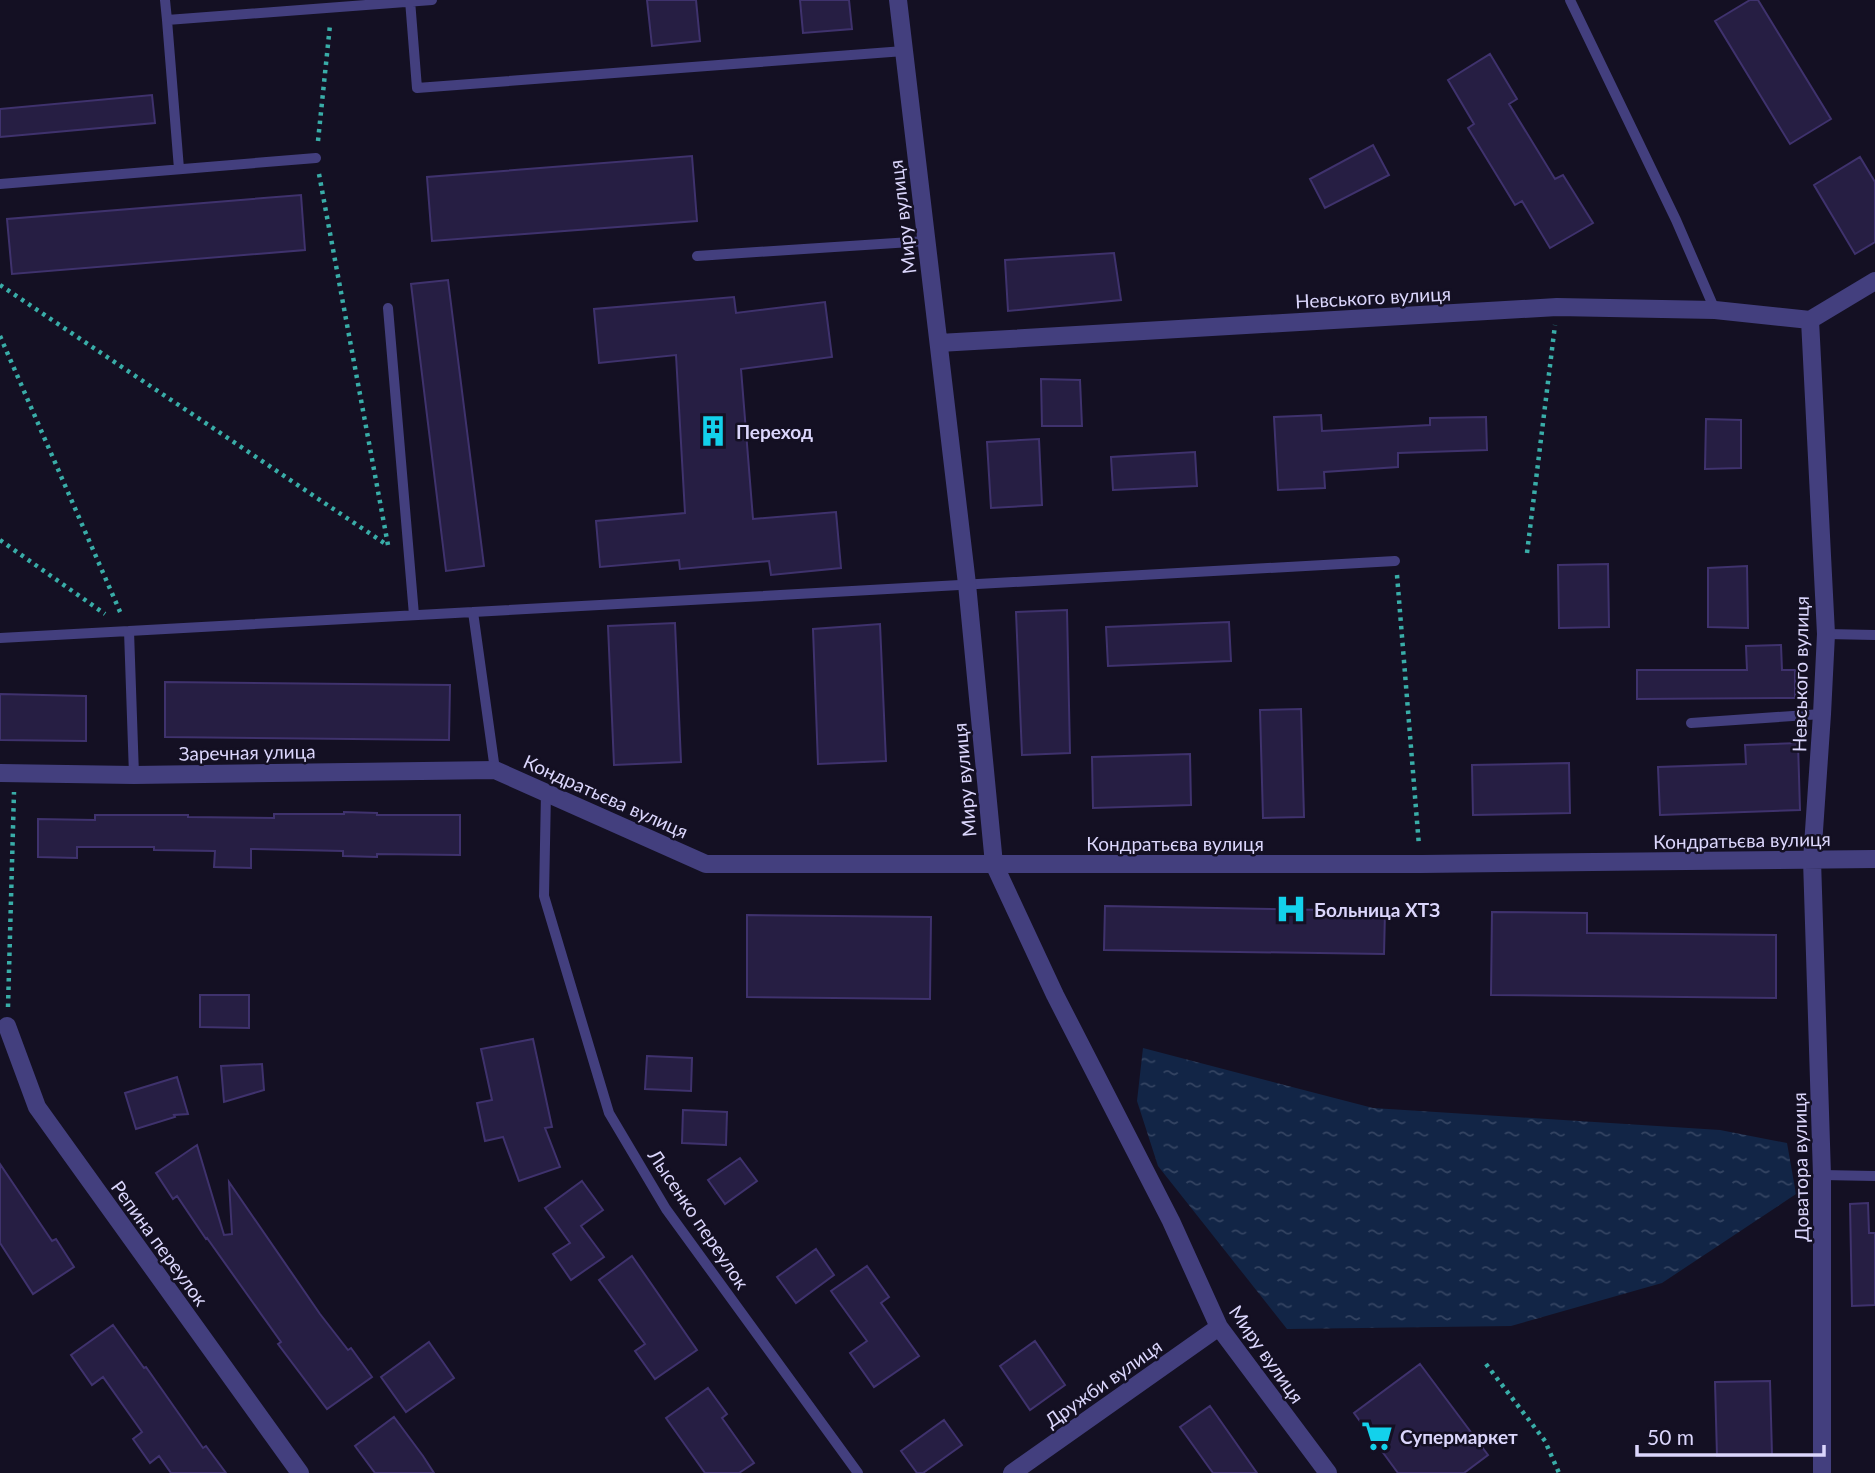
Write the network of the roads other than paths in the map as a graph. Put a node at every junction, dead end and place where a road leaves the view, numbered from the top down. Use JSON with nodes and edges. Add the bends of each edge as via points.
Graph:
{"nodes":[{"id":1,"x":165,"y":0,"type":"edge"},
{"id":2,"x":432,"y":0,"type":"edge"},
{"id":3,"x":898,"y":0,"type":"edge"},
{"id":4,"x":1570,"y":0,"type":"edge"},
{"id":5,"x":410,"y":1,"type":"edge"},
{"id":6,"x":167,"y":20,"type":"junction"},
{"id":7,"x":904,"y":51,"type":"junction"},
{"id":8,"x":316,"y":158,"type":"road end"},
{"id":9,"x":179,"y":169,"type":"junction"},
{"id":10,"x":0,"y":184,"type":"edge"},
{"id":11,"x":926,"y":242,"type":"junction"},
{"id":12,"x":697,"y":256,"type":"dead end"},
{"id":13,"x":1875,"y":281,"type":"edge"},
{"id":14,"x":388,"y":308,"type":"dead end"},
{"id":15,"x":1715,"y":310,"type":"junction"},
{"id":16,"x":1810,"y":320,"type":"junction"},
{"id":17,"x":939,"y":343,"type":"junction"},
{"id":18,"x":1395,"y":561,"type":"road end"},
{"id":19,"x":967,"y":584,"type":"junction"},
{"id":20,"x":472,"y":612,"type":"junction"},
{"id":21,"x":414,"y":615,"type":"junction"},
{"id":22,"x":129,"y":631,"type":"junction"},
{"id":23,"x":1826,"y":634,"type":"junction"},
{"id":24,"x":1875,"y":635,"type":"edge"},
{"id":25,"x":0,"y":638,"type":"edge"},
{"id":26,"x":1822,"y":714,"type":"junction"},
{"id":27,"x":1690,"y":723,"type":"dead end"},
{"id":28,"x":495,"y":770,"type":"junction"},
{"id":29,"x":7,"y":773,"type":"edge"},
{"id":30,"x":134,"y":775,"type":"junction"},
{"id":31,"x":546,"y":792,"type":"junction"},
{"id":32,"x":1875,"y":859,"type":"edge"},
{"id":33,"x":1812,"y":860,"type":"junction"},
{"id":34,"x":994,"y":864,"type":"junction"},
{"id":35,"x":7,"y":1026,"type":"road end"},
{"id":36,"x":1822,"y":1175,"type":"junction"},
{"id":37,"x":1875,"y":1176,"type":"edge"},
{"id":38,"x":1219,"y":1327,"type":"junction"},
{"id":39,"x":300,"y":1473,"type":"edge"},
{"id":40,"x":858,"y":1473,"type":"edge"},
{"id":41,"x":1012,"y":1473,"type":"edge"},
{"id":42,"x":1328,"y":1473,"type":"edge"},
{"id":43,"x":1822,"y":1473,"type":"edge"}],
"edges":[{"from":1,"to":6,"type":"lane"},
{"from":2,"to":5,"type":"lane"},
{"from":3,"to":7,"type":"street","name":"Миру вулиця"},
{"from":4,"to":15,"type":"lane"},
{"from":5,"to":6,"type":"lane"},
{"from":5,"to":7,"type":"lane","via":[[417,88]]},
{"from":6,"to":9,"type":"lane"},
{"from":7,"to":11,"type":"street","name":"Миру вулиця"},
{"from":8,"to":9,"type":"lane"},
{"from":9,"to":10,"type":"lane"},
{"from":11,"to":12,"type":"lane"},
{"from":11,"to":17,"type":"street","name":"Миру вулиця"},
{"from":13,"to":16,"type":"street"},
{"from":14,"to":21,"type":"lane"},
{"from":15,"to":16,"type":"street","name":"Невського вулиця"},
{"from":15,"to":17,"type":"street","name":"Невського вулиця","via":[[1557,307]]},
{"from":16,"to":23,"type":"street","name":"Невського вулиця"},
{"from":17,"to":19,"type":"street","name":"Миру вулиця"},
{"from":18,"to":19,"type":"lane"},
{"from":19,"to":20,"type":"lane"},
{"from":19,"to":34,"type":"street","name":"Миру вулиця"},
{"from":20,"to":21,"type":"lane"},
{"from":20,"to":28,"type":"lane"},
{"from":21,"to":22,"type":"lane"},
{"from":22,"to":25,"type":"lane"},
{"from":22,"to":30,"type":"lane"},
{"from":23,"to":24,"type":"lane"},
{"from":23,"to":26,"type":"street","name":"Невського вулиця"},
{"from":26,"to":27,"type":"lane"},
{"from":26,"to":33,"type":"street","name":"Невського вулиця"},
{"from":28,"to":30,"type":"street","name":"Заречная улица"},
{"from":28,"to":31,"type":"street","name":"Кондратьєва вулиця"},
{"from":29,"to":30,"type":"street","name":"Заречная улица"},
{"from":31,"to":34,"type":"street","name":"Кондратьєва вулиця","via":[[706,864]]},
{"from":31,"to":40,"type":"lane","name":"Лысенко переулок","via":[[544,896],[609,1113],[666,1209]]},
{"from":32,"to":33,"type":"street","name":"Кондратьєва вулиця"},
{"from":33,"to":34,"type":"street","name":"Кондратьєва вулиця"},
{"from":33,"to":36,"type":"street","name":"Доватора вулиця"},
{"from":34,"to":38,"type":"street","name":"Миру вулиця"},
{"from":35,"to":39,"type":"street","name":"Репина переулок","via":[[37,1107]]},
{"from":36,"to":37,"type":"lane"},
{"from":36,"to":43,"type":"street","name":"Доватора вулиця"},
{"from":38,"to":41,"type":"street","name":"Дружби вулиця"},
{"from":38,"to":42,"type":"street","name":"Миру вулиця"}]}
